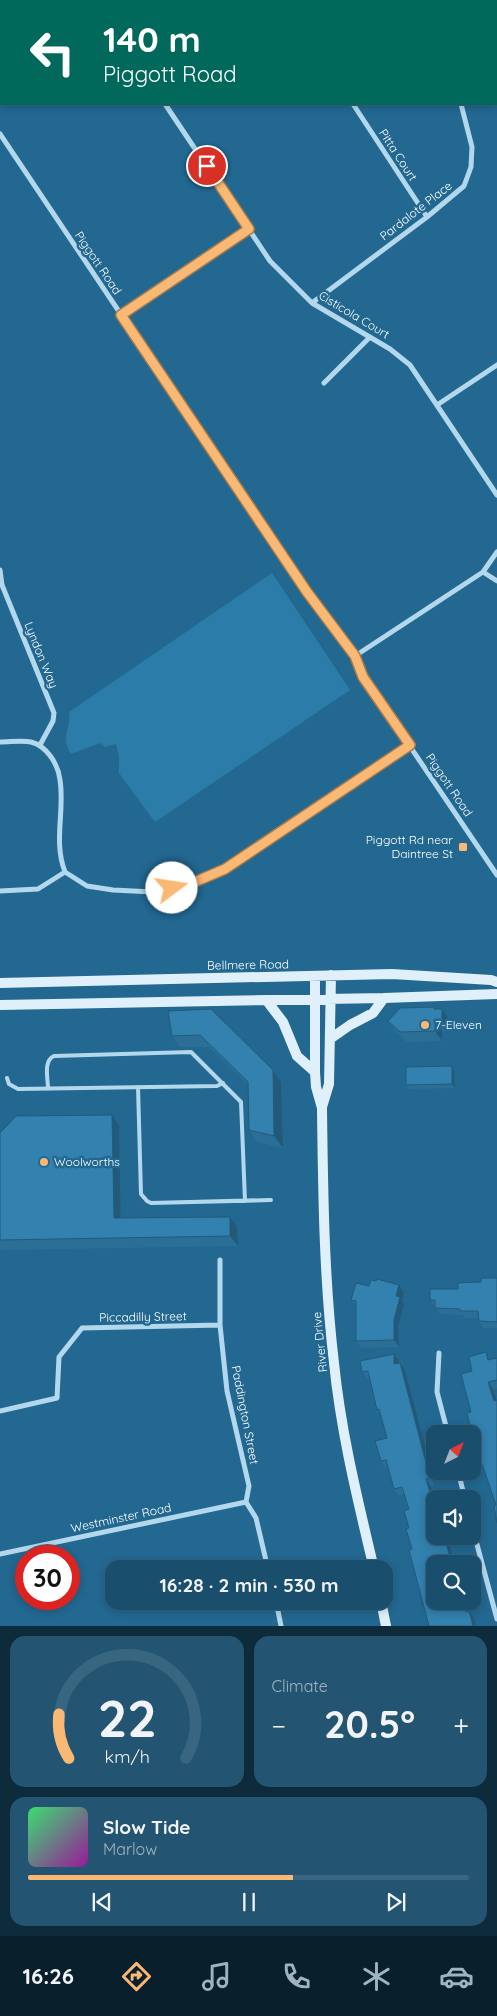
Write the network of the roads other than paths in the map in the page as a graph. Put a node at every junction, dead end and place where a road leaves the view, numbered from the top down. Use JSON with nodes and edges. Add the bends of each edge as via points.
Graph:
{"nodes":[{"id":1,"x":166,"y":105,"type":"edge"},
{"id":2,"x":353,"y":105,"type":"edge"},
{"id":3,"x":461,"y":105,"type":"edge"},
{"id":4,"x":0,"y":134,"type":"edge"},
{"id":5,"x":427,"y":217,"type":"junction"},
{"id":6,"x":249,"y":229,"type":"junction"},
{"id":7,"x":312,"y":303,"type":"junction"},
{"id":8,"x":121,"y":315,"type":"junction"},
{"id":9,"x":370,"y":337,"type":"junction"},
{"id":10,"x":497,"y":365,"type":"edge"},
{"id":11,"x":324,"y":383,"type":"dead end"},
{"id":12,"x":438,"y":404,"type":"junction"},
{"id":13,"x":497,"y":495,"type":"edge"},
{"id":14,"x":497,"y":552,"type":"edge"},
{"id":15,"x":0,"y":570,"type":"edge"},
{"id":16,"x":483,"y":572,"type":"junction"},
{"id":17,"x":497,"y":581,"type":"edge"},
{"id":18,"x":355,"y":656,"type":"junction"},
{"id":19,"x":0,"y":742,"type":"edge"},
{"id":20,"x":40,"y":745,"type":"junction"},
{"id":21,"x":410,"y":745,"type":"junction"},
{"id":22,"x":66,"y":872,"type":"junction"},
{"id":23,"x":497,"y":875,"type":"edge"},
{"id":24,"x":0,"y":891,"type":"edge"},
{"id":25,"x":315,"y":976,"type":"junction"},
{"id":26,"x":331,"y":976,"type":"junction"},
{"id":27,"x":497,"y":982,"type":"edge"},
{"id":28,"x":0,"y":983,"type":"edge"},
{"id":29,"x":497,"y":994,"type":"edge"},
{"id":30,"x":384,"y":998,"type":"junction"},
{"id":31,"x":330,"y":999,"type":"junction"},
{"id":32,"x":267,"y":1000,"type":"junction"},
{"id":33,"x":315,"y":1000,"type":"junction"},
{"id":34,"x":0,"y":1005,"type":"edge"},
{"id":35,"x":330,"y":1040,"type":"junction"},
{"id":36,"x":315,"y":1072,"type":"junction"},
{"id":37,"x":7,"y":1078,"type":"dead end"},
{"id":38,"x":223,"y":1083,"type":"junction"},
{"id":39,"x":138,"y":1087,"type":"junction"},
{"id":40,"x":48,"y":1089,"type":"junction"},
{"id":41,"x":322,"y":1108,"type":"junction"},
{"id":42,"x":272,"y":1200,"type":"dead end"},
{"id":43,"x":245,"y":1201,"type":"junction"},
{"id":44,"x":220,"y":1260,"type":"dead end"},
{"id":45,"x":220,"y":1325,"type":"junction"},
{"id":46,"x":439,"y":1353,"type":"dead end"},
{"id":47,"x":0,"y":1411,"type":"edge"},
{"id":48,"x":446,"y":1425,"type":"edge"},
{"id":49,"x":246,"y":1502,"type":"junction"},
{"id":50,"x":477,"y":1545,"type":"edge"},
{"id":51,"x":0,"y":1554,"type":"edge"},
{"id":52,"x":266,"y":1560,"type":"edge"},
{"id":53,"x":372,"y":1560,"type":"edge"},
{"id":54,"x":277,"y":1610,"type":"edge"},
{"id":55,"x":383,"y":1610,"type":"edge"},
{"id":56,"x":497,"y":1619,"type":"edge"},
{"id":57,"x":280,"y":1626,"type":"edge"},
{"id":58,"x":386,"y":1626,"type":"edge"}],
"edges":[{"from":1,"to":6,"type":"street","name":"Cisticola Court"},
{"from":2,"to":5,"type":"street","name":"Pitta Court"},
{"from":3,"to":5,"type":"street","name":"Pardalote Place","via":[[472,147],[471,167],[464,186]]},
{"from":4,"to":8,"type":"street","name":"Piggott Road"},
{"from":5,"to":7,"type":"street","name":"Pardalote Place"},
{"from":6,"to":7,"type":"street","name":"Cisticola Court","via":[[270,262]]},
{"from":6,"to":8,"type":"street"},
{"from":7,"to":9,"type":"street","name":"Cisticola Court"},
{"from":8,"to":18,"type":"street","name":"Piggott Road","via":[[307,592]]},
{"from":9,"to":11,"type":"street"},
{"from":9,"to":12,"type":"street","name":"Cisticola Court","via":[[410,365]]},
{"from":10,"to":12,"type":"street"},
{"from":12,"to":13,"type":"street","name":"Cisticola Court"},
{"from":14,"to":16,"type":"street"},
{"from":15,"to":20,"type":"street","name":"Lyndon Way","via":[[2,585],[54,713]]},
{"from":16,"to":17,"type":"street"},
{"from":16,"to":18,"type":"street"},
{"from":18,"to":21,"type":"street","name":"Piggott Road","via":[[363,677]]},
{"from":19,"to":20,"type":"street","via":[[29,741]]},
{"from":20,"to":22,"type":"street","via":[[54,760],[60,780],[60,852]]},
{"from":21,"to":22,"type":"street","via":[[225,869],[190,884],[153,892],[113,890],[87,886]]},
{"from":21,"to":23,"type":"street","name":"Piggott Road"},
{"from":22,"to":24,"type":"street","via":[[38,889]]},
{"from":25,"to":26,"type":"main road","name":"Bellmere Road"},
{"from":25,"to":28,"type":"main road","name":"Bellmere Road"},
{"from":25,"to":33,"type":"main road","name":"River Drive"},
{"from":26,"to":27,"type":"main road","name":"Bellmere Road","via":[[392,974]]},
{"from":26,"to":31,"type":"main road","name":"River Drive"},
{"from":29,"to":30,"type":"main road"},
{"from":30,"to":31,"type":"main road"},
{"from":30,"to":35,"type":"main road","via":[[373,1013]]},
{"from":31,"to":33,"type":"main road"},
{"from":31,"to":35,"type":"main road","name":"River Drive"},
{"from":32,"to":33,"type":"main road"},
{"from":32,"to":34,"type":"main road"},
{"from":32,"to":36,"type":"main road","via":[[283,1022],[297,1056]]},
{"from":33,"to":36,"type":"main road","name":"River Drive"},
{"from":35,"to":41,"type":"main road","name":"River Drive","via":[[329,1084]]},
{"from":36,"to":41,"type":"main road","name":"River Drive"},
{"from":37,"to":40,"type":"lane","via":[[9,1084],[18,1089]]},
{"from":38,"to":39,"type":"lane","via":[[217,1086]]},
{"from":38,"to":40,"type":"lane","via":[[188,1051],[54,1056],[47,1062]]},
{"from":38,"to":43,"type":"lane","via":[[241,1102]]},
{"from":39,"to":40,"type":"lane"},
{"from":39,"to":43,"type":"lane","via":[[143,1198],[151,1203]]},
{"from":41,"to":53,"type":"main road","name":"River Drive","via":[[326,1266],[334,1364],[351,1470]]},
{"from":42,"to":43,"type":"lane"},
{"from":44,"to":45,"type":"street","name":"Paddington Street"},
{"from":45,"to":47,"type":"street","name":"Piccadilly Street","via":[[82,1328],[59,1357],[57,1398]]},
{"from":45,"to":49,"type":"street","name":"Paddington Street","via":[[227,1391],[249,1486]]},
{"from":46,"to":48,"type":"street","via":[[437,1392]]},
{"from":49,"to":51,"type":"street","name":"Westminster Road"},
{"from":49,"to":52,"type":"street","name":"Paddington Street","via":[[256,1518]]},
{"from":50,"to":56,"type":"street"},
{"from":54,"to":57,"type":"street"},
{"from":55,"to":58,"type":"main road"}]}
